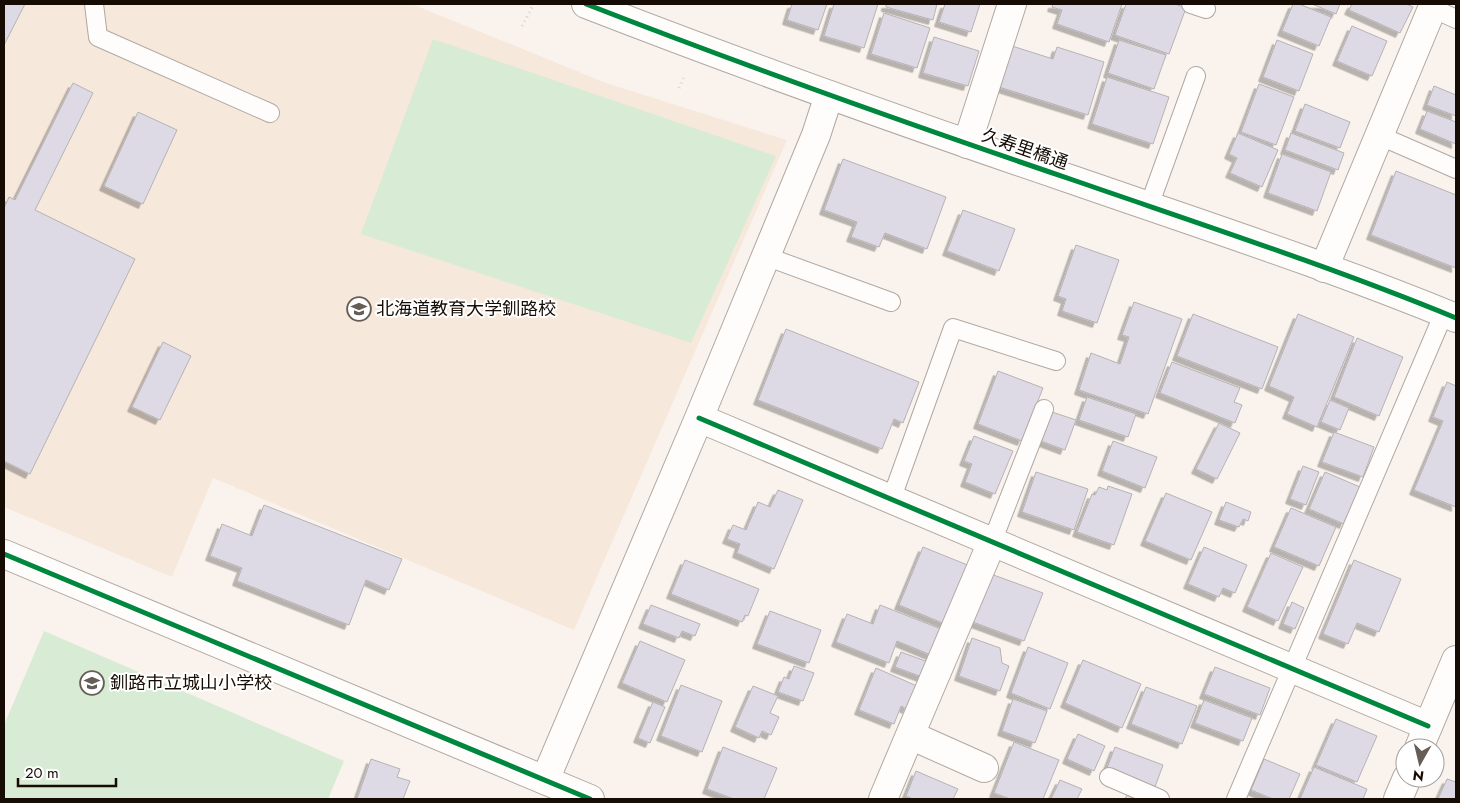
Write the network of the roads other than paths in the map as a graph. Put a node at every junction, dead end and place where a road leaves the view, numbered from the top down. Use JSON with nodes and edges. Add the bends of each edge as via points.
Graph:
{"nodes":[{"id":1,"x":94,"y":4,"type":"edge"},
{"id":2,"x":586,"y":4,"type":"edge"},
{"id":3,"x":1012,"y":4,"type":"edge"},
{"id":4,"x":1441,"y":10,"type":"edge"},
{"id":5,"x":626,"y":11,"type":"edge"},
{"id":6,"x":1196,"y":76,"type":"dead end"},
{"id":7,"x":829,"y":95,"type":"junction"},
{"id":8,"x":270,"y":113,"type":"dead end"},
{"id":9,"x":1378,"y":135,"type":"junction"},
{"id":10,"x":967,"y":144,"type":"junction"},
{"id":11,"x":1456,"y":169,"type":"edge"},
{"id":12,"x":1149,"y":206,"type":"junction"},
{"id":13,"x":766,"y":256,"type":"junction"},
{"id":14,"x":1324,"y":268,"type":"junction"},
{"id":15,"x":891,"y":302,"type":"dead end"},
{"id":16,"x":1450,"y":316,"type":"edge"},
{"id":17,"x":1056,"y":361,"type":"dead end"},
{"id":18,"x":1044,"y":409,"type":"dead end"},
{"id":19,"x":699,"y":418,"type":"junction"},
{"id":20,"x":891,"y":500,"type":"junction"},
{"id":21,"x":992,"y":542,"type":"junction"},
{"id":22,"x":4,"y":554,"type":"edge"},
{"id":23,"x":1456,"y":660,"type":"edge"},
{"id":24,"x":1292,"y":669,"type":"junction"},
{"id":25,"x":910,"y":735,"type":"junction"},
{"id":26,"x":1424,"y":737,"type":"edge"},
{"id":27,"x":984,"y":768,"type":"dead end"},
{"id":28,"x":1109,"y":777,"type":"dead end"},
{"id":29,"x":544,"y":780,"type":"junction"},
{"id":30,"x":590,"y":799,"type":"edge"},
{"id":31,"x":883,"y":799,"type":"edge"},
{"id":32,"x":1160,"y":799,"type":"edge"},
{"id":33,"x":1236,"y":799,"type":"edge"}],
"edges":[{"from":1,"to":8,"type":"lane","via":[[98,37]]},
{"from":2,"to":5,"type":"street","name":"久寿里橋通"},
{"from":3,"to":10,"type":"street"},
{"from":4,"to":9,"type":"street"},
{"from":5,"to":7,"type":"street","name":"久寿里橋通","via":[[696,47]]},
{"from":6,"to":12,"type":"lane"},
{"from":7,"to":10,"type":"street","name":"久寿里橋通"},
{"from":7,"to":13,"type":"street"},
{"from":9,"to":11,"type":"lane"},
{"from":9,"to":14,"type":"street"},
{"from":10,"to":12,"type":"street","name":"久寿里橋通"},
{"from":12,"to":14,"type":"street","name":"久寿里橋通"},
{"from":13,"to":15,"type":"lane"},
{"from":13,"to":19,"type":"street"},
{"from":14,"to":16,"type":"street","name":"久寿里橋通"},
{"from":16,"to":24,"type":"lane"},
{"from":17,"to":20,"type":"lane","via":[[954,328]]},
{"from":18,"to":21,"type":"lane"},
{"from":19,"to":20,"type":"street"},
{"from":19,"to":29,"type":"street"},
{"from":20,"to":21,"type":"street"},
{"from":21,"to":24,"type":"street"},
{"from":21,"to":25,"type":"street"},
{"from":22,"to":29,"type":"street"},
{"from":23,"to":26,"type":"street"},
{"from":24,"to":26,"type":"street"},
{"from":24,"to":33,"type":"lane"},
{"from":25,"to":27,"type":"street"},
{"from":25,"to":31,"type":"street"},
{"from":28,"to":32,"type":"lane"},
{"from":29,"to":30,"type":"street"}]}
